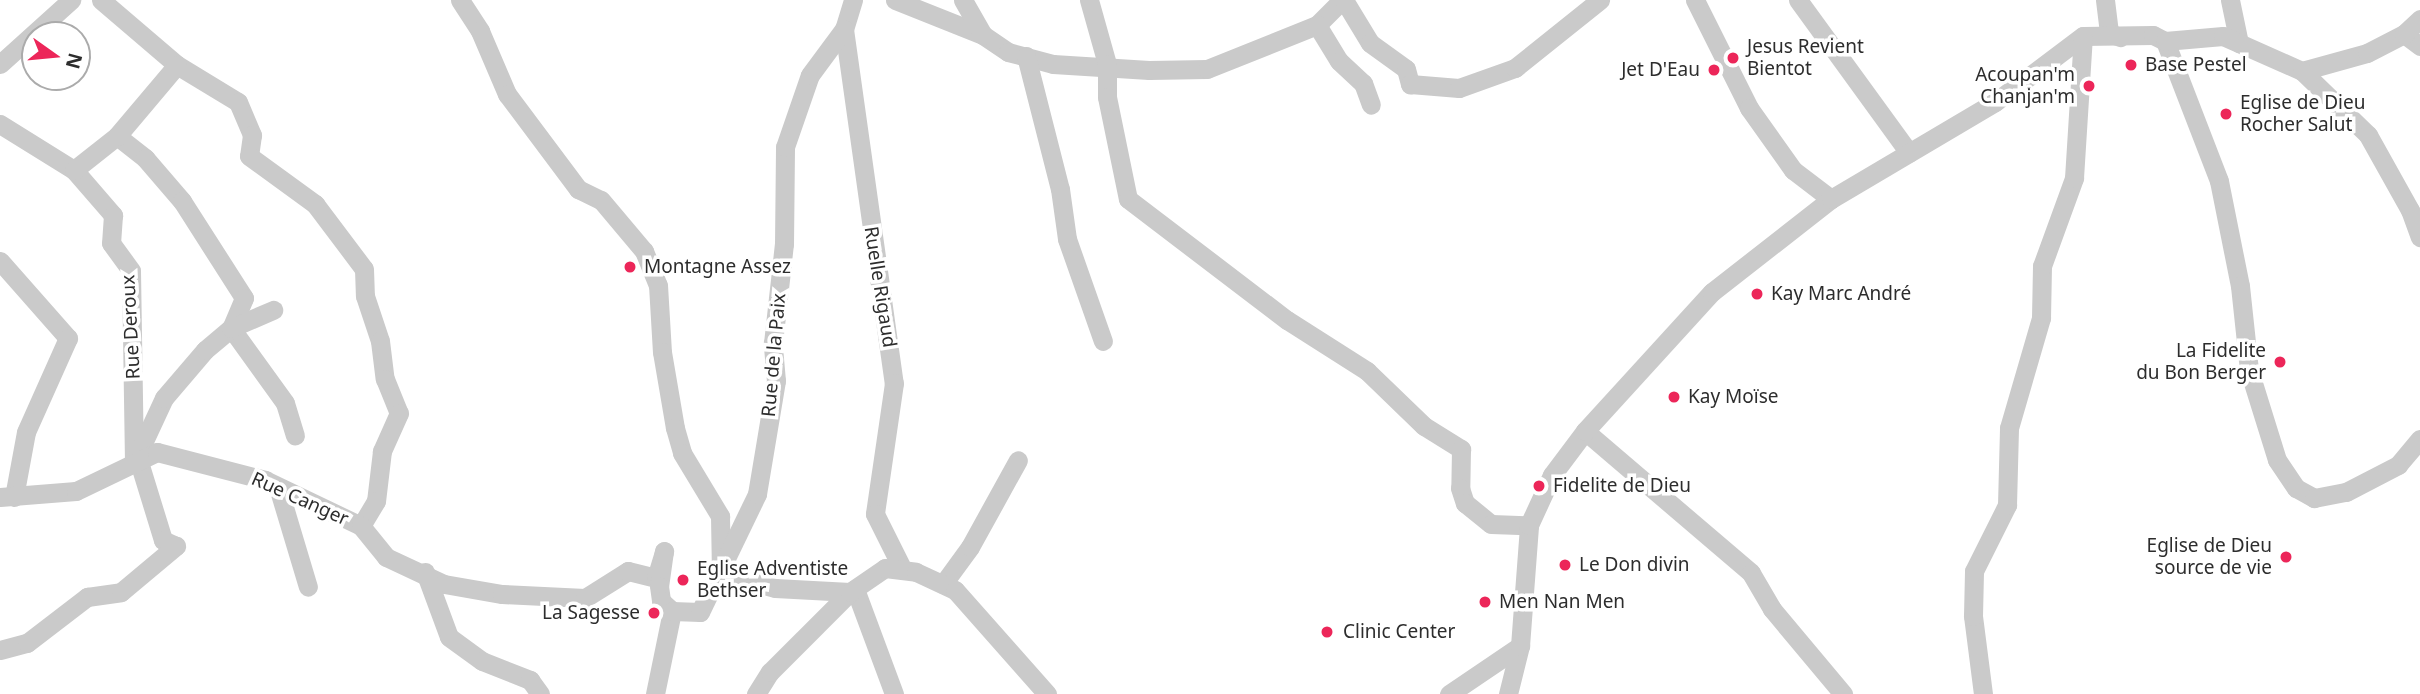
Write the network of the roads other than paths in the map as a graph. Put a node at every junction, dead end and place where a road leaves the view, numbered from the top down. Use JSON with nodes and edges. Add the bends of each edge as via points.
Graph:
{"nodes":[{"id":1,"x":71,"y":0,"type":"edge"},
{"id":2,"x":101,"y":0,"type":"edge"},
{"id":3,"x":460,"y":0,"type":"edge"},
{"id":4,"x":853,"y":0,"type":"edge"},
{"id":5,"x":895,"y":0,"type":"edge"},
{"id":6,"x":963,"y":0,"type":"edge"},
{"id":7,"x":1089,"y":0,"type":"edge"},
{"id":8,"x":1343,"y":0,"type":"edge"},
{"id":9,"x":1695,"y":0,"type":"edge"},
{"id":10,"x":1798,"y":0,"type":"edge"},
{"id":11,"x":2105,"y":0,"type":"edge"},
{"id":12,"x":2231,"y":0,"type":"edge"},
{"id":13,"x":1586,"y":4,"type":"edge"},
{"id":14,"x":2420,"y":19,"type":"edge"},
{"id":15,"x":1317,"y":25,"type":"junction"},
{"id":16,"x":844,"y":29,"type":"junction"},
{"id":17,"x":982,"y":35,"type":"junction"},
{"id":18,"x":2083,"y":36,"type":"junction"},
{"id":19,"x":2120,"y":37,"type":"junction"},
{"id":20,"x":2165,"y":41,"type":"junction"},
{"id":21,"x":2239,"y":43,"type":"junction"},
{"id":22,"x":2416,"y":43,"type":"edge"},
{"id":23,"x":1026,"y":56,"type":"junction"},
{"id":24,"x":0,"y":64,"type":"edge"},
{"id":25,"x":1107,"y":64,"type":"junction"},
{"id":26,"x":177,"y":65,"type":"junction"},
{"id":27,"x":2302,"y":71,"type":"junction"},
{"id":28,"x":1371,"y":105,"type":"dead end"},
{"id":29,"x":0,"y":124,"type":"edge"},
{"id":30,"x":117,"y":136,"type":"junction"},
{"id":31,"x":1909,"y":153,"type":"junction"},
{"id":32,"x":74,"y":170,"type":"junction"},
{"id":33,"x":1831,"y":199,"type":"junction"},
{"id":34,"x":2420,"y":237,"type":"edge"},
{"id":35,"x":0,"y":261,"type":"edge"},
{"id":36,"x":273,"y":310,"type":"dead end"},
{"id":37,"x":231,"y":328,"type":"junction"},
{"id":38,"x":1102,"y":341,"type":"dead end"},
{"id":39,"x":1585,"y":431,"type":"junction"},
{"id":40,"x":295,"y":436,"type":"dead end"},
{"id":41,"x":2420,"y":439,"type":"edge"},
{"id":42,"x":1018,"y":460,"type":"dead end"},
{"id":43,"x":134,"y":461,"type":"junction"},
{"id":44,"x":278,"y":487,"type":"junction"},
{"id":45,"x":7,"y":497,"type":"edge"},
{"id":46,"x":1529,"y":525,"type":"junction"},
{"id":47,"x":361,"y":526,"type":"junction"},
{"id":48,"x":902,"y":568,"type":"junction"},
{"id":49,"x":425,"y":572,"type":"junction"},
{"id":50,"x":721,"y":574,"type":"junction"},
{"id":51,"x":943,"y":584,"type":"junction"},
{"id":52,"x":309,"y":587,"type":"dead end"},
{"id":53,"x":852,"y":591,"type":"junction"},
{"id":54,"x":672,"y":611,"type":"junction"},
{"id":55,"x":1520,"y":646,"type":"junction"},
{"id":56,"x":0,"y":650,"type":"edge"},
{"id":57,"x":762,"y":692,"type":"edge"},
{"id":58,"x":540,"y":694,"type":"edge"},
{"id":59,"x":655,"y":694,"type":"edge"},
{"id":60,"x":894,"y":694,"type":"edge"},
{"id":61,"x":1047,"y":694,"type":"edge"},
{"id":62,"x":1449,"y":694,"type":"edge"},
{"id":63,"x":1507,"y":694,"type":"edge"},
{"id":64,"x":1843,"y":694,"type":"edge"},
{"id":65,"x":1983,"y":694,"type":"edge"}],
"edges":[{"from":1,"to":24,"type":"street"},
{"from":2,"to":26,"type":"street"},
{"from":3,"to":50,"type":"street","via":[[480,31],[507,94],[578,189],[601,200],[644,251],[658,285],[662,352],[682,453],[720,516]]},
{"from":4,"to":16,"type":"street","name":"Ruelle Rigaud"},
{"from":5,"to":17,"type":"street"},
{"from":6,"to":17,"type":"street"},
{"from":7,"to":25,"type":"street"},
{"from":8,"to":13,"type":"street","via":[[1370,43],[1406,69],[1410,84],[1459,88],[1515,68]]},
{"from":8,"to":15,"type":"street"},
{"from":9,"to":33,"type":"street","via":[[1749,108],[1793,170]]},
{"from":10,"to":31,"type":"street"},
{"from":11,"to":19,"type":"street","via":[[2109,33]]},
{"from":12,"to":21,"type":"street"},
{"from":14,"to":22,"type":"street"},
{"from":15,"to":25,"type":"street","via":[[1207,69],[1149,70]]},
{"from":15,"to":28,"type":"street","via":[[1339,61],[1363,83]]},
{"from":16,"to":48,"type":"street","name":"Ruelle Rigaud","via":[[894,383],[875,514]]},
{"from":16,"to":50,"type":"street","name":"Rue de la Paix","via":[[810,75],[785,148],[784,244],[773,343],[776,381],[757,494]]},
{"from":17,"to":23,"type":"street","via":[[1008,52]]},
{"from":18,"to":19,"type":"street"},
{"from":18,"to":31,"type":"street","via":[[2026,81]]},
{"from":18,"to":65,"type":"street","via":[[2074,178],[2042,266],[2041,318],[2009,428],[2007,505],[1974,570],[1973,616]]},
{"from":19,"to":20,"type":"street","via":[[2153,35]]},
{"from":20,"to":21,"type":"street","via":[[2223,36]]},
{"from":20,"to":41,"type":"street","via":[[2219,181],[2240,286],[2249,370],[2277,460],[2297,488],[2314,498],[2346,492],[2398,465]]},
{"from":21,"to":27,"type":"street"},
{"from":22,"to":27,"type":"street"},
{"from":23,"to":25,"type":"street","via":[[1053,64]]},
{"from":23,"to":38,"type":"street","via":[[1060,189],[1067,239]]},
{"from":25,"to":46,"type":"street","via":[[1107,97],[1128,199],[1287,320],[1367,371],[1424,426],[1461,449],[1460,488],[1465,503],[1491,524]]},
{"from":26,"to":30,"type":"street"},
{"from":26,"to":47,"type":"street","via":[[238,102],[252,135],[249,156],[315,205],[364,269],[365,296],[380,341],[385,379],[400,413],[382,451],[376,501]]},
{"from":27,"to":34,"type":"street","via":[[2368,135]]},
{"from":29,"to":32,"type":"street","name":"Rue Deroux"},
{"from":30,"to":32,"type":"street"},
{"from":30,"to":37,"type":"street","via":[[145,158],[182,201],[244,298]]},
{"from":31,"to":33,"type":"street"},
{"from":32,"to":43,"type":"street","name":"Rue Deroux","via":[[113,215],[111,243],[131,271]]},
{"from":33,"to":39,"type":"street","via":[[1712,292]]},
{"from":35,"to":45,"type":"street","via":[[68,338],[26,432]]},
{"from":36,"to":37,"type":"street"},
{"from":37,"to":40,"type":"street","via":[[285,402]]},
{"from":37,"to":43,"type":"street","via":[[164,398]]},
{"from":39,"to":46,"type":"street","via":[[1552,475]]},
{"from":39,"to":64,"type":"street","via":[[1751,573],[1780,619]]},
{"from":42,"to":51,"type":"street","via":[[970,547]]},
{"from":43,"to":44,"type":"street","name":"Rue Canger","via":[[157,452]]},
{"from":43,"to":45,"type":"street","name":"Rue Canger","via":[[76,491]]},
{"from":43,"to":56,"type":"street","via":[[139,462],[163,540],[176,546],[121,592],[87,597],[27,643]]},
{"from":44,"to":47,"type":"street","name":"Rue Canger"},
{"from":44,"to":52,"type":"street"},
{"from":46,"to":55,"type":"street"},
{"from":47,"to":49,"type":"street","name":"Rue Canger","via":[[386,557]]},
{"from":48,"to":51,"type":"street"},
{"from":48,"to":53,"type":"street","via":[[884,568]]},
{"from":49,"to":54,"type":"street","name":"Rue Canger","via":[[444,584],[502,594],[585,598],[628,571],[656,578],[664,551],[661,601]]},
{"from":49,"to":58,"type":"street","via":[[449,637],[482,661],[530,681]]},
{"from":50,"to":53,"type":"street","via":[[775,588]]},
{"from":50,"to":54,"type":"street","name":"Rue de la Paix","via":[[700,612]]},
{"from":51,"to":61,"type":"street","via":[[954,590]]},
{"from":53,"to":57,"type":"street","via":[[770,672]]},
{"from":53,"to":60,"type":"street"},
{"from":54,"to":59,"type":"street"},
{"from":55,"to":62,"type":"street"},
{"from":55,"to":63,"type":"street"}]}
